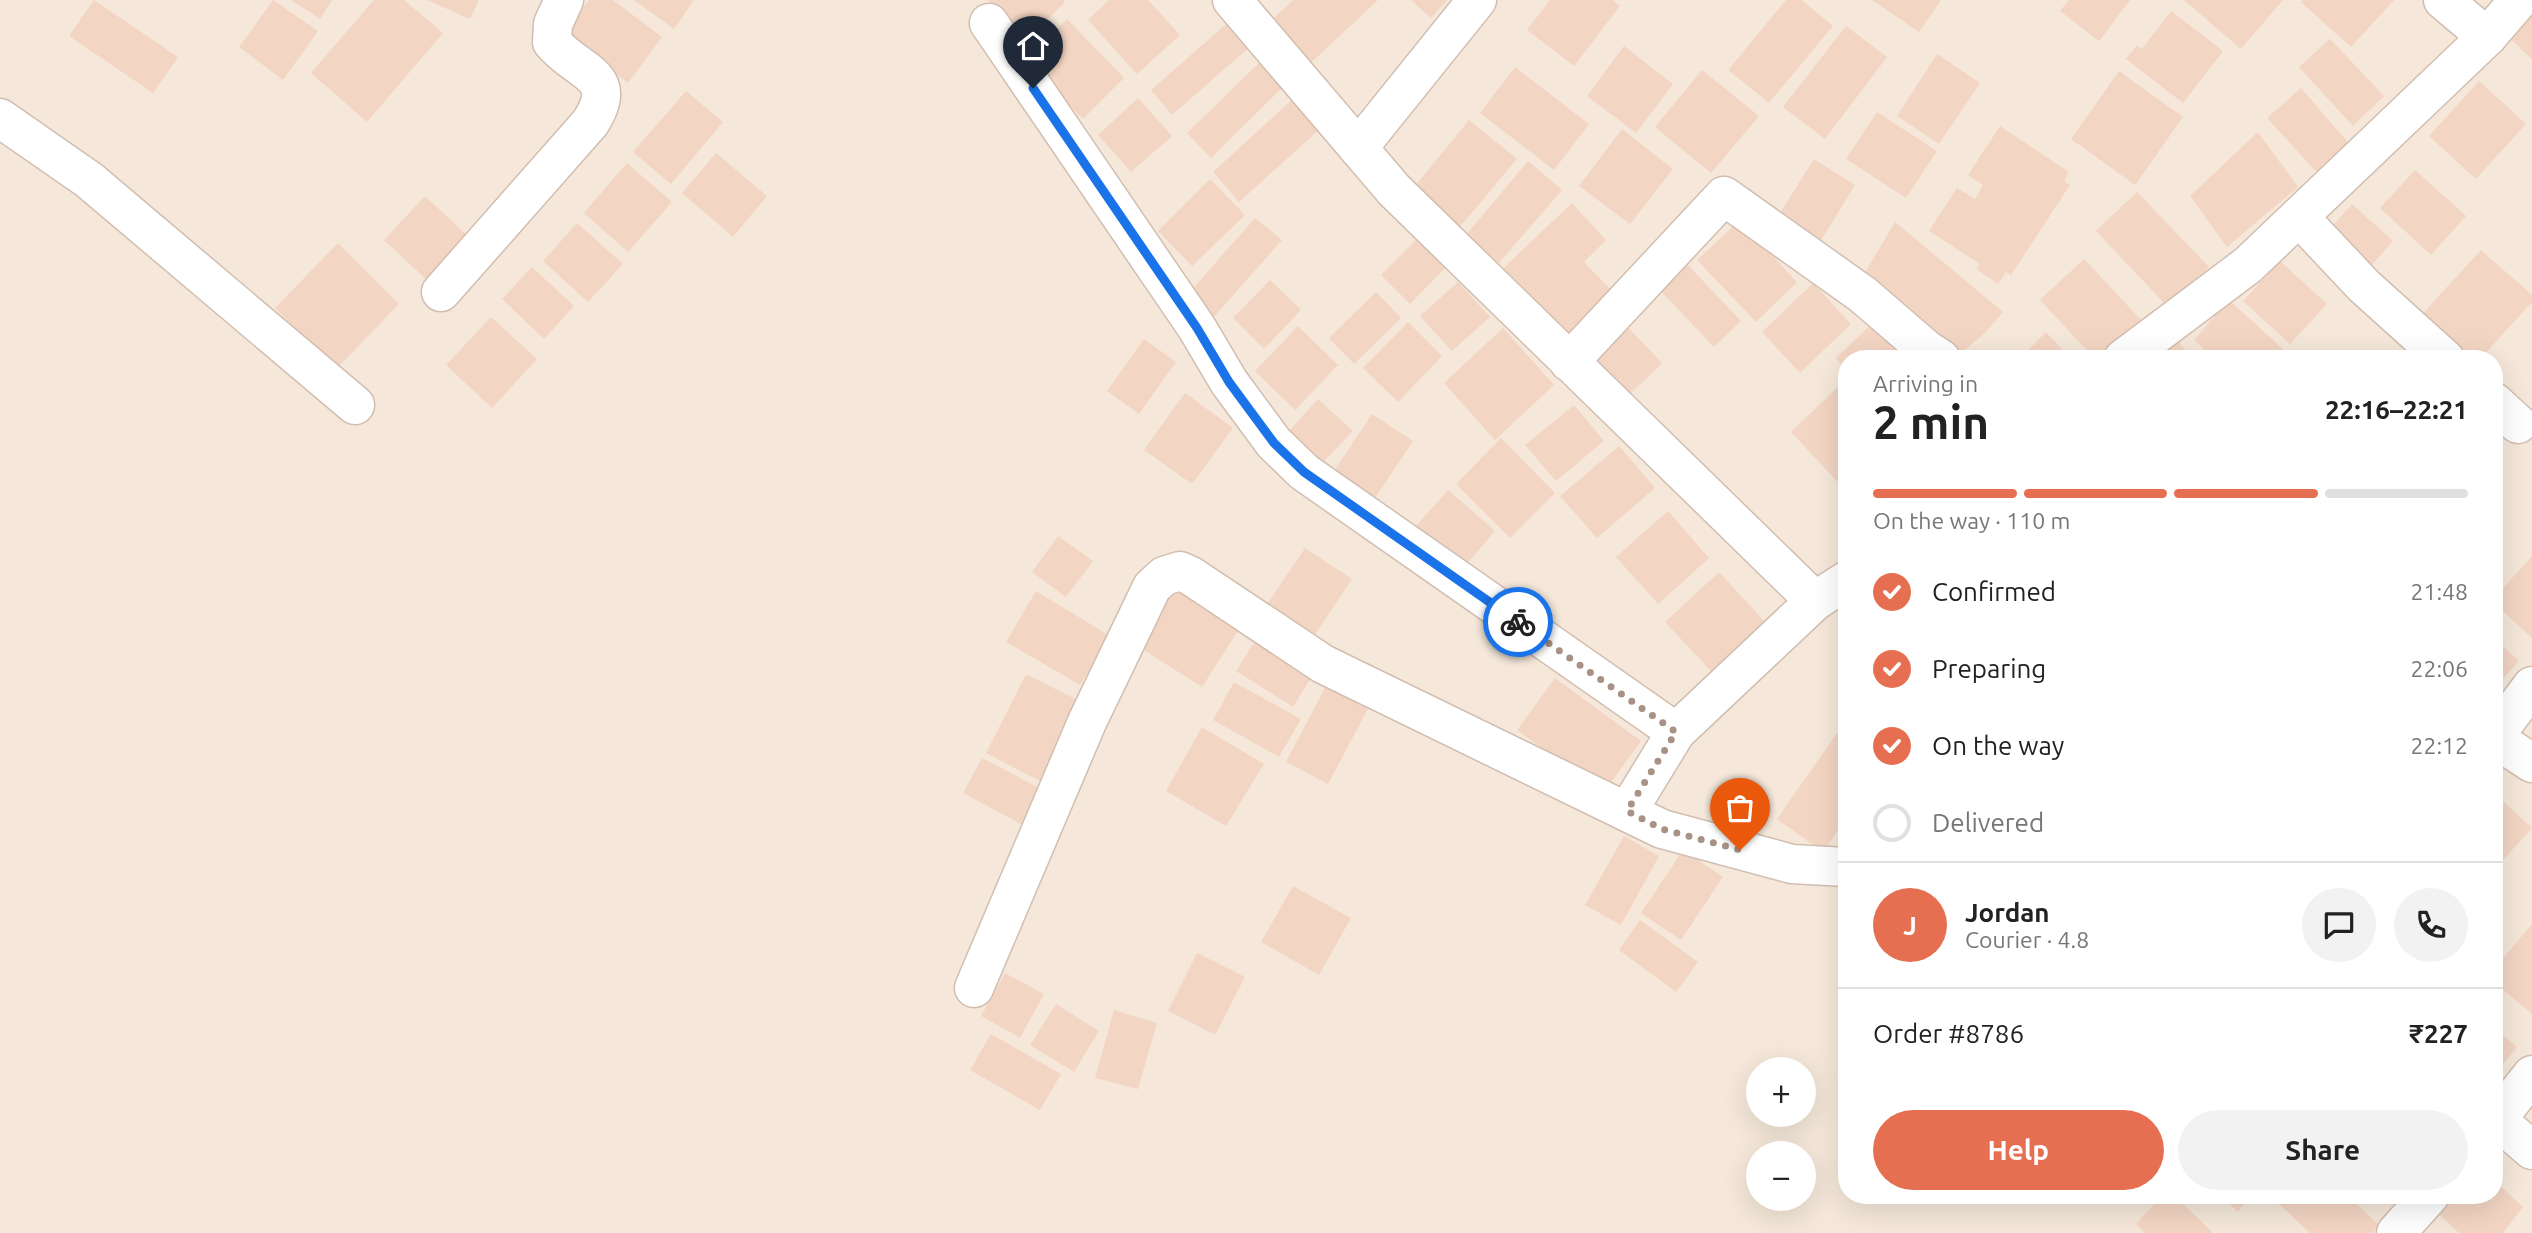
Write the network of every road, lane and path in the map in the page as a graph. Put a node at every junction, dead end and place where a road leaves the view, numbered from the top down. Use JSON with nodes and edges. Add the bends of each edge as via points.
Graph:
{"nodes":[{"id":1,"x":564,"y":0,"type":"edge"},
{"id":2,"x":1232,"y":0,"type":"edge"},
{"id":3,"x":1476,"y":0,"type":"edge"},
{"id":4,"x":2443,"y":0,"type":"edge"},
{"id":5,"x":2519,"y":0,"type":"edge"},
{"id":6,"x":989,"y":23,"type":"dead end"},
{"id":7,"x":2487,"y":37,"type":"junction"},
{"id":8,"x":0,"y":118,"type":"edge"},
{"id":9,"x":1358,"y":148,"type":"junction"},
{"id":10,"x":2300,"y":218,"type":"junction"},
{"id":11,"x":441,"y":292,"type":"dead end"},
{"id":12,"x":1926,"y":350,"type":"edge"},
{"id":13,"x":2135,"y":350,"type":"edge"},
{"id":14,"x":2435,"y":350,"type":"edge"},
{"id":15,"x":1569,"y":362,"type":"junction"},
{"id":16,"x":355,"y":405,"type":"dead end"},
{"id":17,"x":1831,"y":591,"type":"edge"},
{"id":18,"x":2532,"y":686,"type":"edge"},
{"id":19,"x":2503,"y":726,"type":"edge"},
{"id":20,"x":1676,"y":732,"type":"junction"},
{"id":21,"x":2503,"y":744,"type":"edge"},
{"id":22,"x":2532,"y":763,"type":"edge"},
{"id":23,"x":1627,"y":811,"type":"junction"},
{"id":24,"x":1838,"y":867,"type":"edge"},
{"id":25,"x":974,"y":988,"type":"dead end"},
{"id":26,"x":2532,"y":1075,"type":"edge"},
{"id":27,"x":2503,"y":1111,"type":"edge"},
{"id":28,"x":2503,"y":1127,"type":"edge"},
{"id":29,"x":2532,"y":1150,"type":"edge"},
{"id":30,"x":2422,"y":1204,"type":"edge"},
{"id":31,"x":2396,"y":1233,"type":"edge"}],
"edges":[{"from":1,"to":11,"type":"street","via":[[553,24],[552,42],[591,74],[601,88],[601,106]]},
{"from":2,"to":9,"type":"street"},
{"from":3,"to":9,"type":"street"},
{"from":4,"to":7,"type":"street"},
{"from":5,"to":7,"type":"street"},
{"from":6,"to":20,"type":"street","via":[[1274,443],[1304,472]]},
{"from":7,"to":10,"type":"street"},
{"from":8,"to":16,"type":"street","via":[[89,180]]},
{"from":9,"to":15,"type":"street","via":[[1394,190]]},
{"from":10,"to":13,"type":"street","via":[[2248,265]]},
{"from":10,"to":14,"type":"street","via":[[2364,286]]},
{"from":12,"to":15,"type":"street","via":[[1862,294],[1724,196]]},
{"from":15,"to":17,"type":"street"},
{"from":17,"to":20,"type":"street"},
{"from":18,"to":19,"type":"street"},
{"from":20,"to":23,"type":"street"},
{"from":21,"to":22,"type":"street"},
{"from":23,"to":24,"type":"street","via":[[1662,829],[1792,864]]},
{"from":23,"to":25,"type":"street","via":[[1323,664],[1180,571],[1164,576],[1152,587],[1087,722]]},
{"from":26,"to":27,"type":"street"},
{"from":28,"to":29,"type":"street"},
{"from":30,"to":31,"type":"street"}]}
